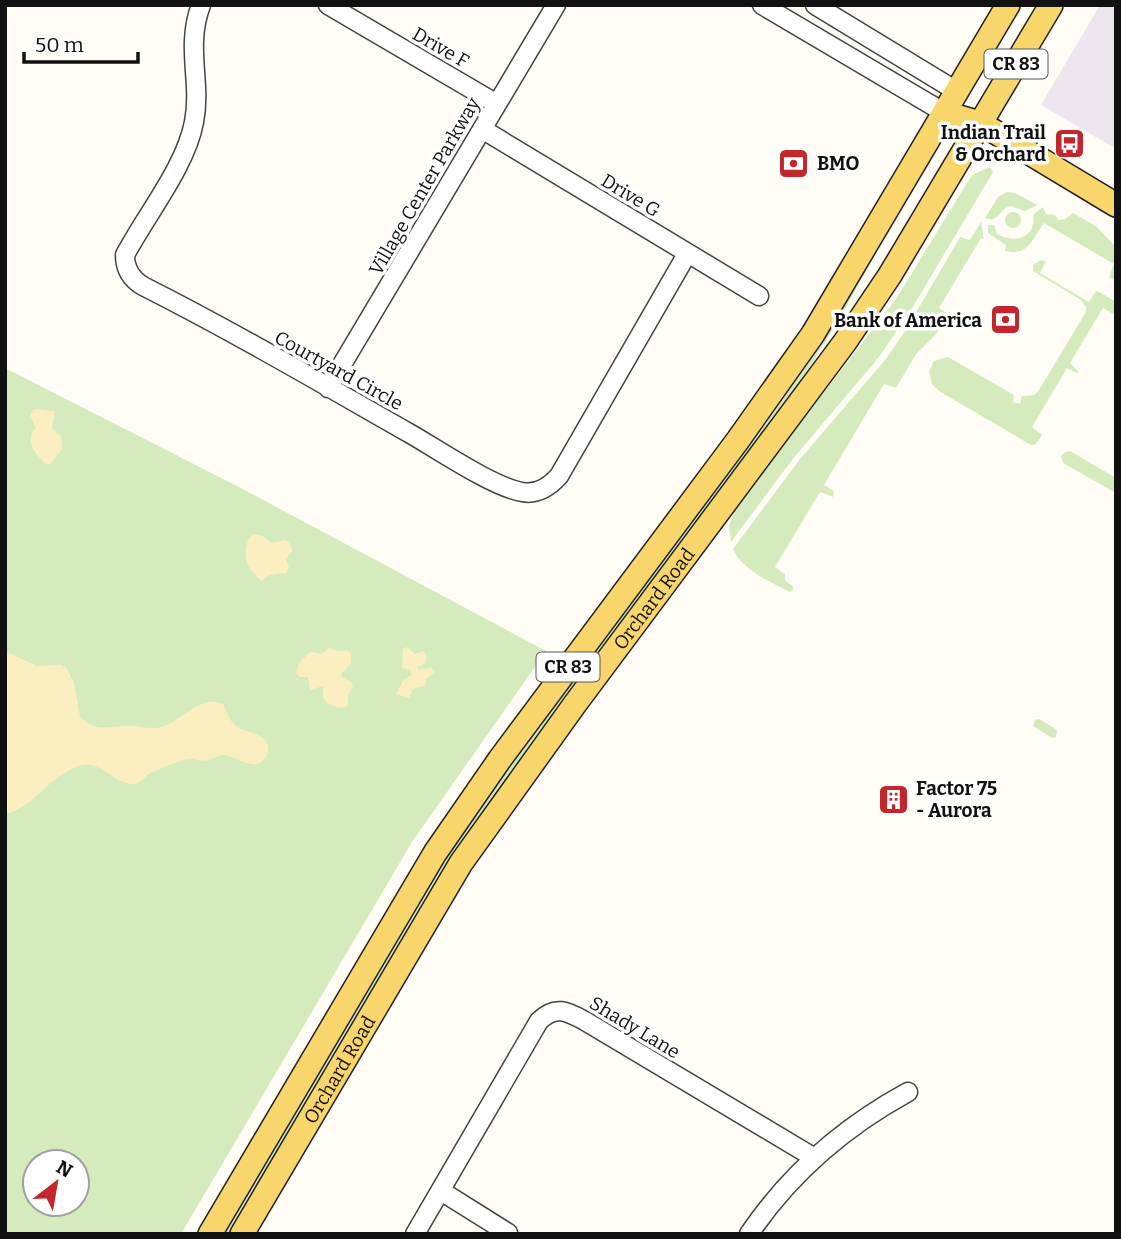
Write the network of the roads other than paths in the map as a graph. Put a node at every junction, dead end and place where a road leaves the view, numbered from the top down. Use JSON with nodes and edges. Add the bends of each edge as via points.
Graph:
{"nodes":[{"id":1,"x":201,"y":5,"type":"edge"},
{"id":2,"x":328,"y":5,"type":"edge"},
{"id":3,"x":556,"y":5,"type":"edge"},
{"id":4,"x":814,"y":5,"type":"edge"},
{"id":5,"x":1008,"y":5,"type":"edge"},
{"id":6,"x":1051,"y":5,"type":"edge"},
{"id":7,"x":768,"y":8,"type":"edge"},
{"id":8,"x":958,"y":92,"type":"junction"},
{"id":9,"x":497,"y":104,"type":"junction"},
{"id":10,"x":945,"y":113,"type":"junction"},
{"id":11,"x":980,"y":123,"type":"junction"},
{"id":12,"x":482,"y":129,"type":"junction"},
{"id":13,"x":1116,"y":205,"type":"edge"},
{"id":14,"x":687,"y":254,"type":"junction"},
{"id":15,"x":759,"y":296,"type":"dead end"},
{"id":16,"x":328,"y":388,"type":"junction"},
{"id":17,"x":908,"y":1092,"type":"dead end"},
{"id":18,"x":813,"y":1157,"type":"junction"},
{"id":19,"x":441,"y":1191,"type":"junction"},
{"id":20,"x":508,"y":1233,"type":"edge"},
{"id":21,"x":211,"y":1234,"type":"edge"},
{"id":22,"x":242,"y":1234,"type":"edge"},
{"id":23,"x":415,"y":1234,"type":"edge"},
{"id":24,"x":749,"y":1234,"type":"edge"}],
"edges":[{"from":1,"to":16,"type":"street","name":"Courtyard Circle","via":[[192,38],[196,103],[192,134],[129,248],[125,265],[136,282]]},
{"from":2,"to":9,"type":"street","name":"Drive F"},
{"from":3,"to":9,"type":"street","name":"Village Center Parkway"},
{"from":4,"to":8,"type":"street"},
{"from":5,"to":8,"type":"main road","name":"Orchard Road","number":"CR 83"},
{"from":6,"to":11,"type":"main road","name":"Orchard Road","number":"CR 83"},
{"from":7,"to":10,"type":"street"},
{"from":8,"to":10,"type":"main road","name":"Orchard Road","number":"CR 83"},
{"from":8,"to":11,"type":"main road"},
{"from":9,"to":12,"type":"street","name":"Village Center Parkway"},
{"from":10,"to":11,"type":"main road"},
{"from":10,"to":21,"type":"main road","name":"Orchard Road","number":"CR 83","via":[[813,334],[435,853]]},
{"from":11,"to":13,"type":"main road"},
{"from":11,"to":22,"type":"main road","name":"Orchard Road","number":"CR 83","via":[[845,342],[461,863]]},
{"from":12,"to":14,"type":"street","name":"Drive G"},
{"from":12,"to":16,"type":"street","name":"Village Center Parkway"},
{"from":14,"to":15,"type":"street","name":"Drive G"},
{"from":14,"to":16,"type":"street","name":"Courtyard Circle","via":[[559,476],[542,490],[513,490]]},
{"from":17,"to":18,"type":"street","via":[[849,1128]]},
{"from":18,"to":19,"type":"street","name":"Shady Lane","via":[[567,1010],[554,1010],[539,1021]]},
{"from":18,"to":24,"type":"street"},
{"from":19,"to":20,"type":"street"},
{"from":19,"to":23,"type":"street","name":"Shady Lane"}]}
